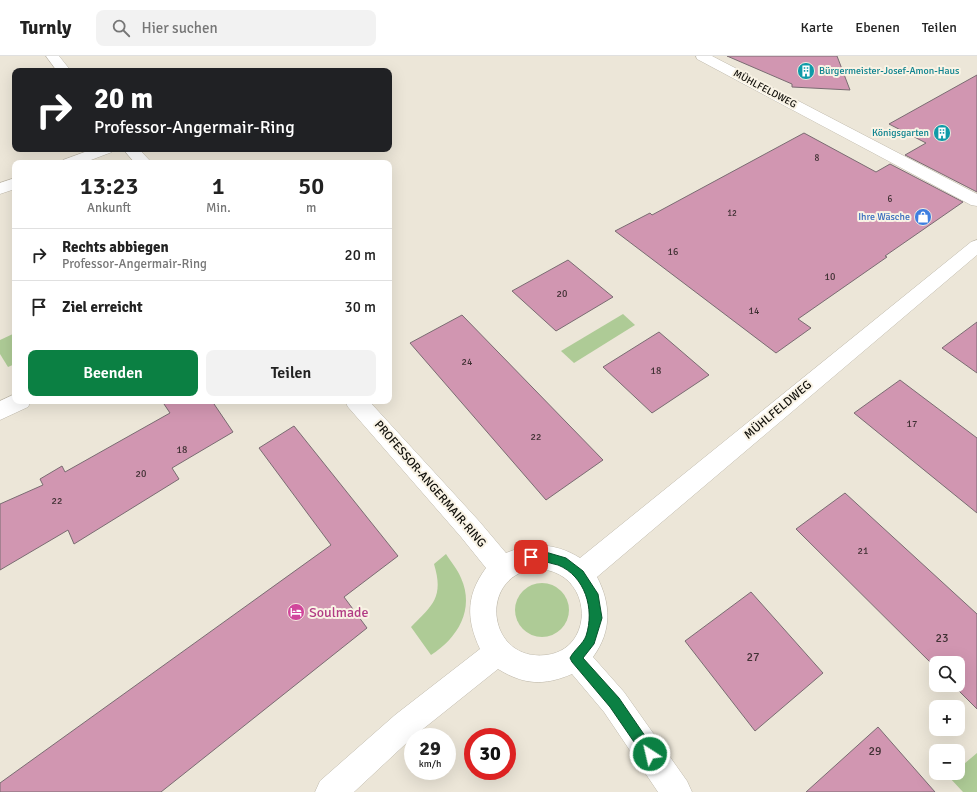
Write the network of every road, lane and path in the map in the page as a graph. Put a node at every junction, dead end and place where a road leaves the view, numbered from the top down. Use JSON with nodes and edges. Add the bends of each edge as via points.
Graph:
{"nodes":[{"id":1,"x":52,"y":56,"type":"edge"},
{"id":2,"x":702,"y":56,"type":"edge"},
{"id":3,"x":62,"y":68,"type":"edge"},
{"id":4,"x":99,"y":152,"type":"edge"},
{"id":5,"x":134,"y":152,"type":"edge"},
{"id":6,"x":77,"y":160,"type":"edge"},
{"id":7,"x":141,"y":160,"type":"edge"},
{"id":8,"x":12,"y":184,"type":"edge"},
{"id":9,"x":0,"y":189,"type":"edge"},
{"id":10,"x":977,"y":201,"type":"edge"},
{"id":11,"x":977,"y":246,"type":"edge"},
{"id":12,"x":14,"y":404,"type":"edge"},
{"id":13,"x":359,"y":404,"type":"edge"},
{"id":14,"x":0,"y":411,"type":"edge"},
{"id":15,"x":502,"y":568,"type":"junction"},
{"id":16,"x":580,"y":575,"type":"junction"},
{"id":17,"x":500,"y":651,"type":"junction"},
{"id":18,"x":576,"y":658,"type":"junction"},
{"id":19,"x":331,"y":792,"type":"edge"},
{"id":20,"x":676,"y":792,"type":"edge"}],
"edges":[{"from":1,"to":3,"type":"street"},
{"from":2,"to":10,"type":"street","name":"MÜHLFELDWEG"},
{"from":4,"to":6,"type":"street"},
{"from":5,"to":7,"type":"street"},
{"from":8,"to":9,"type":"street"},
{"from":11,"to":16,"type":"street","name":"MÜHLFELDWEG"},
{"from":12,"to":14,"type":"street"},
{"from":13,"to":15,"type":"street","name":"PROFESSOR-ANGERMAIR-RING","via":[[470,528]]},
{"from":15,"to":16,"type":"street","via":[[521,558],[542,556],[562,562]]},
{"from":15,"to":17,"type":"street","via":[[488,585],[483,607],[486,630]]},
{"from":16,"to":18,"type":"street","via":[[592,594],[596,618],[590,640]]},
{"from":17,"to":18,"type":"street","via":[[516,664],[537,670],[558,668]]},
{"from":17,"to":19,"type":"street","via":[[405,725]]},
{"from":18,"to":20,"type":"street","via":[[614,702]]}]}
